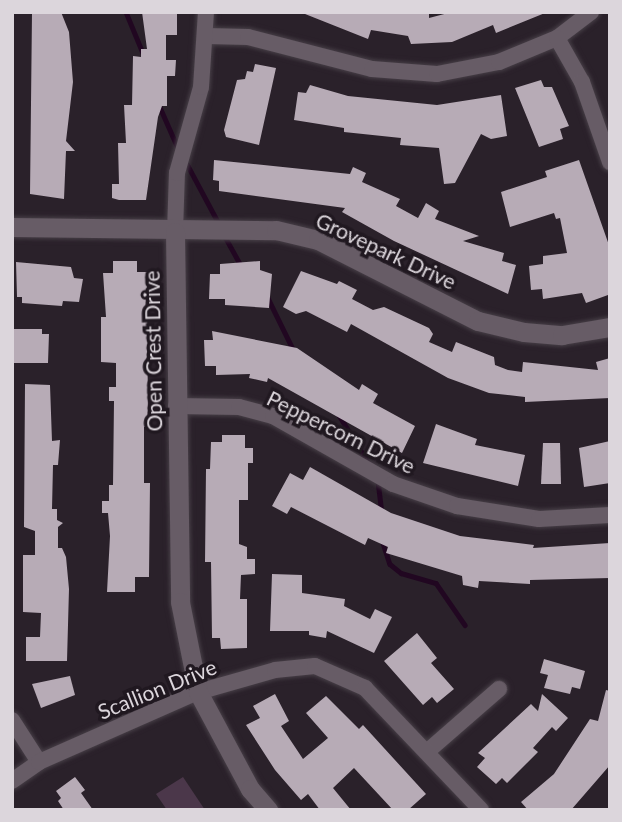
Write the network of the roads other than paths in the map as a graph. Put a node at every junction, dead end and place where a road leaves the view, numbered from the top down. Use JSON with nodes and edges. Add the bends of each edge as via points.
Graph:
{"nodes":[{"id":1,"x":206,"y":12,"type":"edge"},
{"id":2,"x":591,"y":12,"type":"edge"},
{"id":3,"x":207,"y":36,"type":"junction"},
{"id":4,"x":556,"y":38,"type":"junction"},
{"id":5,"x":610,"y":162,"type":"edge"},
{"id":6,"x":12,"y":227,"type":"edge"},
{"id":7,"x":175,"y":232,"type":"junction"},
{"id":8,"x":610,"y":327,"type":"edge"},
{"id":9,"x":176,"y":406,"type":"junction"},
{"id":10,"x":610,"y":515,"type":"edge"},
{"id":11,"x":499,"y":689,"type":"dead end"},
{"id":12,"x":198,"y":692,"type":"junction"},
{"id":13,"x":12,"y":720,"type":"edge"},
{"id":14,"x":429,"y":750,"type":"junction"},
{"id":15,"x":39,"y":762,"type":"junction"},
{"id":16,"x":12,"y":781,"type":"edge"},
{"id":17,"x":268,"y":810,"type":"edge"},
{"id":18,"x":481,"y":810,"type":"edge"}],
"edges":[{"from":1,"to":3,"type":"street","name":"Open Crest Drive"},
{"from":2,"to":4,"type":"street"},
{"from":3,"to":4,"type":"street","via":[[248,37],[372,69],[437,74],[499,62]]},
{"from":3,"to":7,"type":"street","name":"Open Crest Drive","via":[[201,87],[177,173]]},
{"from":4,"to":5,"type":"street","via":[[582,82]]},
{"from":6,"to":7,"type":"street","name":"Grovepark Drive"},
{"from":7,"to":8,"type":"street","name":"Grovepark Drive","via":[[276,230],[318,240],[478,321],[562,335]]},
{"from":7,"to":9,"type":"street","name":"Open Crest Drive"},
{"from":9,"to":10,"type":"street","name":"Peppercorn Drive","via":[[239,407],[273,416],[393,484],[457,506],[539,519]]},
{"from":9,"to":12,"type":"street","name":"Open Crest Drive","via":[[180,602]]},
{"from":11,"to":14,"type":"street"},
{"from":12,"to":14,"type":"street","name":"Scallion Drive","via":[[275,670],[315,666],[365,688]]},
{"from":12,"to":15,"type":"street","name":"Scallion Drive"},
{"from":12,"to":17,"type":"street","name":"Open Crest Drive","via":[[250,789]]},
{"from":13,"to":15,"type":"street"},
{"from":14,"to":18,"type":"street","name":"Scallion Drive"},
{"from":15,"to":16,"type":"street","name":"Scallion Drive"}]}
